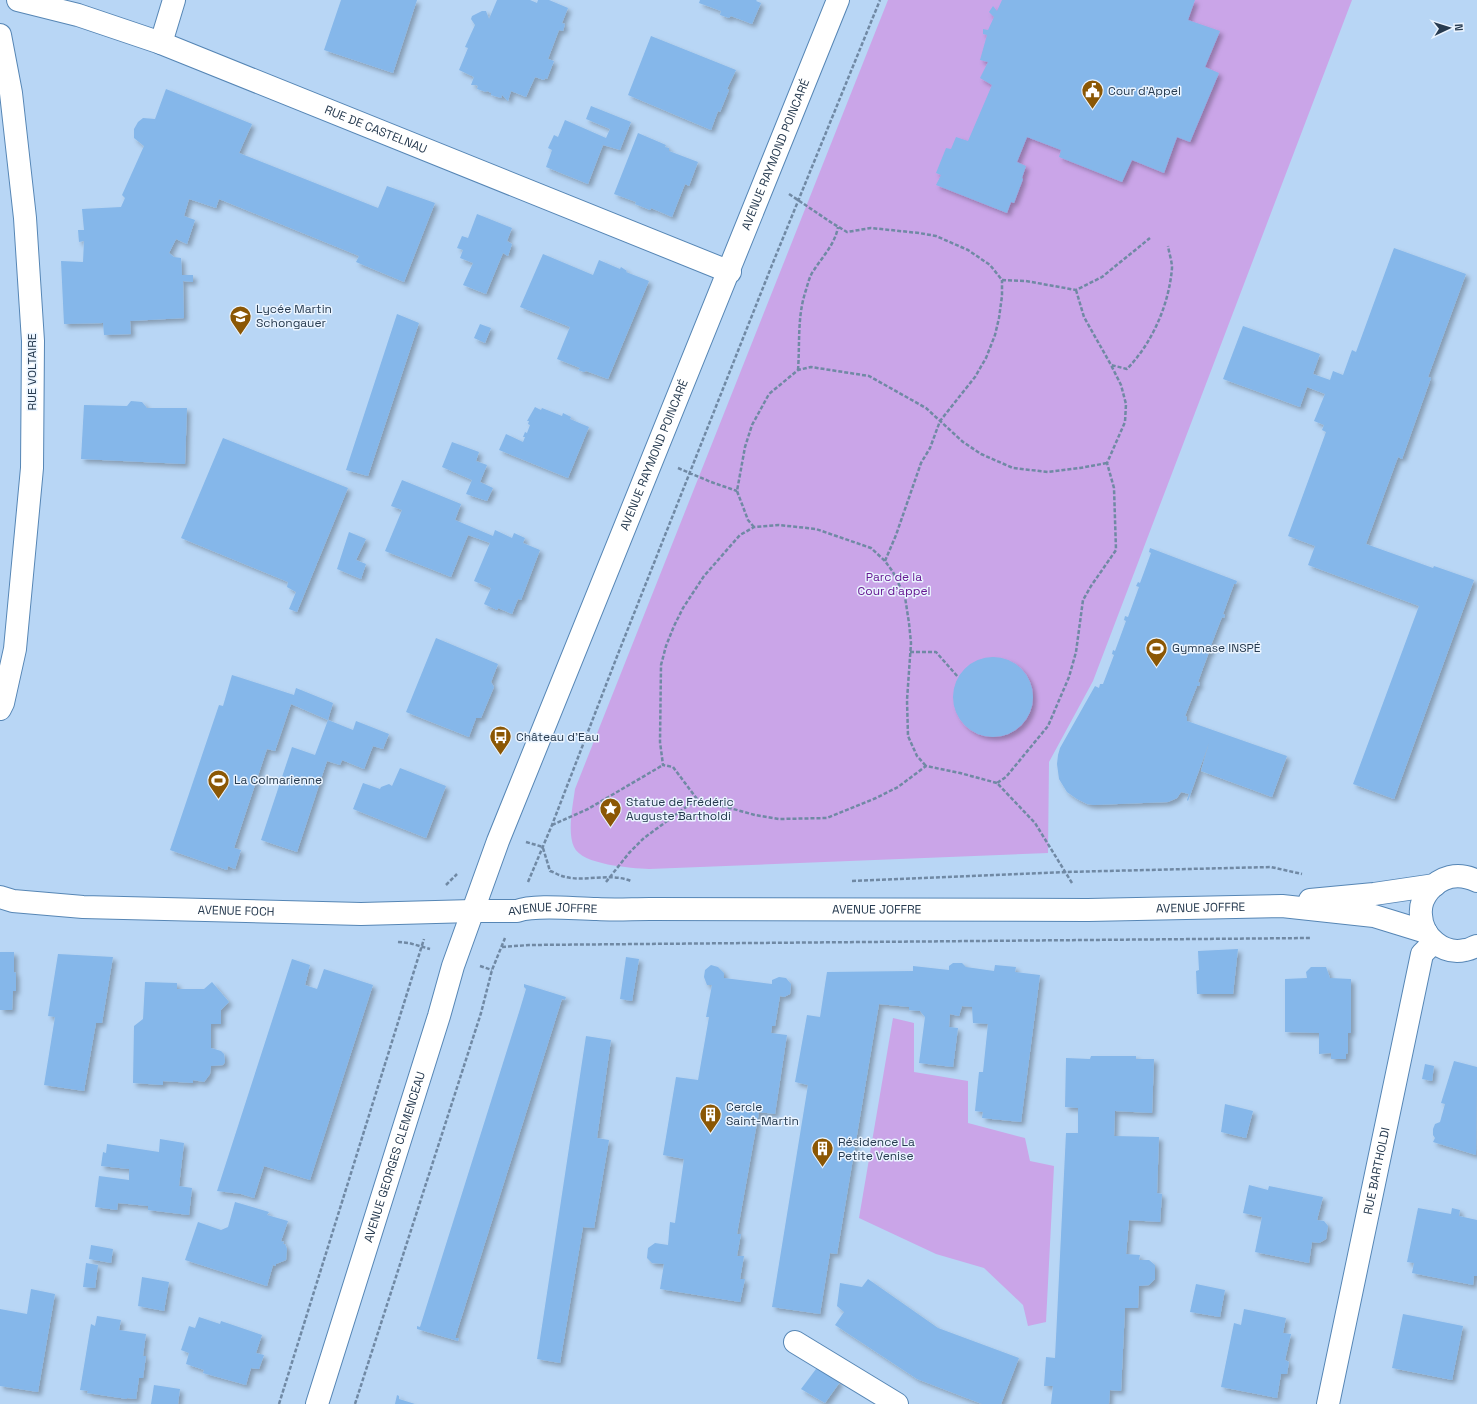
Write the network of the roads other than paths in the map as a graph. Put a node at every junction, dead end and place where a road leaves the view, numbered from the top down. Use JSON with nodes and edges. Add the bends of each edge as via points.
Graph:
{"nodes":[{"id":1,"x":18,"y":0,"type":"edge"},
{"id":2,"x":174,"y":0,"type":"edge"},
{"id":3,"x":838,"y":0,"type":"edge"},
{"id":4,"x":0,"y":35,"type":"edge"},
{"id":5,"x":161,"y":43,"type":"junction"},
{"id":6,"x":730,"y":272,"type":"junction"},
{"id":7,"x":0,"y":709,"type":"edge"},
{"id":8,"x":1477,"y":880,"type":"edge"},
{"id":9,"x":1435,"y":885,"type":"junction"},
{"id":10,"x":0,"y":897,"type":"edge"},
{"id":11,"x":1282,"y":906,"type":"junction"},
{"id":12,"x":473,"y":911,"type":"junction"},
{"id":13,"x":1430,"y":937,"type":"junction"},
{"id":14,"x":1477,"y":946,"type":"edge"},
{"id":15,"x":795,"y":1342,"type":"dead end"},
{"id":16,"x":317,"y":1404,"type":"edge"},
{"id":17,"x":897,"y":1404,"type":"edge"},
{"id":18,"x":1328,"y":1404,"type":"edge"}],
"edges":[{"from":1,"to":5,"type":"street","name":"RUE DE CASTELNAU","via":[[78,15]]},
{"from":2,"to":5,"type":"street"},
{"from":3,"to":6,"type":"street","name":"AVENUE RAYMOND POINCARÉ"},
{"from":4,"to":7,"type":"street","name":"RUE VOLTAIRE","via":[[11,93],[25,218],[33,342],[32,468],[15,649]]},
{"from":5,"to":6,"type":"street","name":"RUE DE CASTELNAU"},
{"from":6,"to":12,"type":"street","name":"AVENUE RAYMOND POINCARÉ","via":[[498,841]]},
{"from":8,"to":9,"type":"street","via":[[1451,876]]},
{"from":9,"to":11,"type":"street","name":"AVENUE JOFFRE"},
{"from":9,"to":13,"type":"street","via":[[1422,901],[1420,914]]},
{"from":10,"to":12,"type":"street","name":"AVENUE FOCH","via":[[13,901],[83,907],[361,914]]},
{"from":11,"to":12,"type":"street","name":"AVENUE JOFFRE","via":[[1088,910]]},
{"from":11,"to":13,"type":"street","name":"AVENUE JOFFRE","via":[[1374,916]]},
{"from":12,"to":16,"type":"street","name":"AVENUE GEORGES CLEMENCEAU","via":[[453,966]]},
{"from":13,"to":14,"type":"street","name":"AVENUE JOFFRE","via":[[1440,946],[1452,951]]},
{"from":13,"to":18,"type":"street","name":"RUE BARTHOLDI","via":[[1422,954]]},
{"from":15,"to":17,"type":"street"}]}
